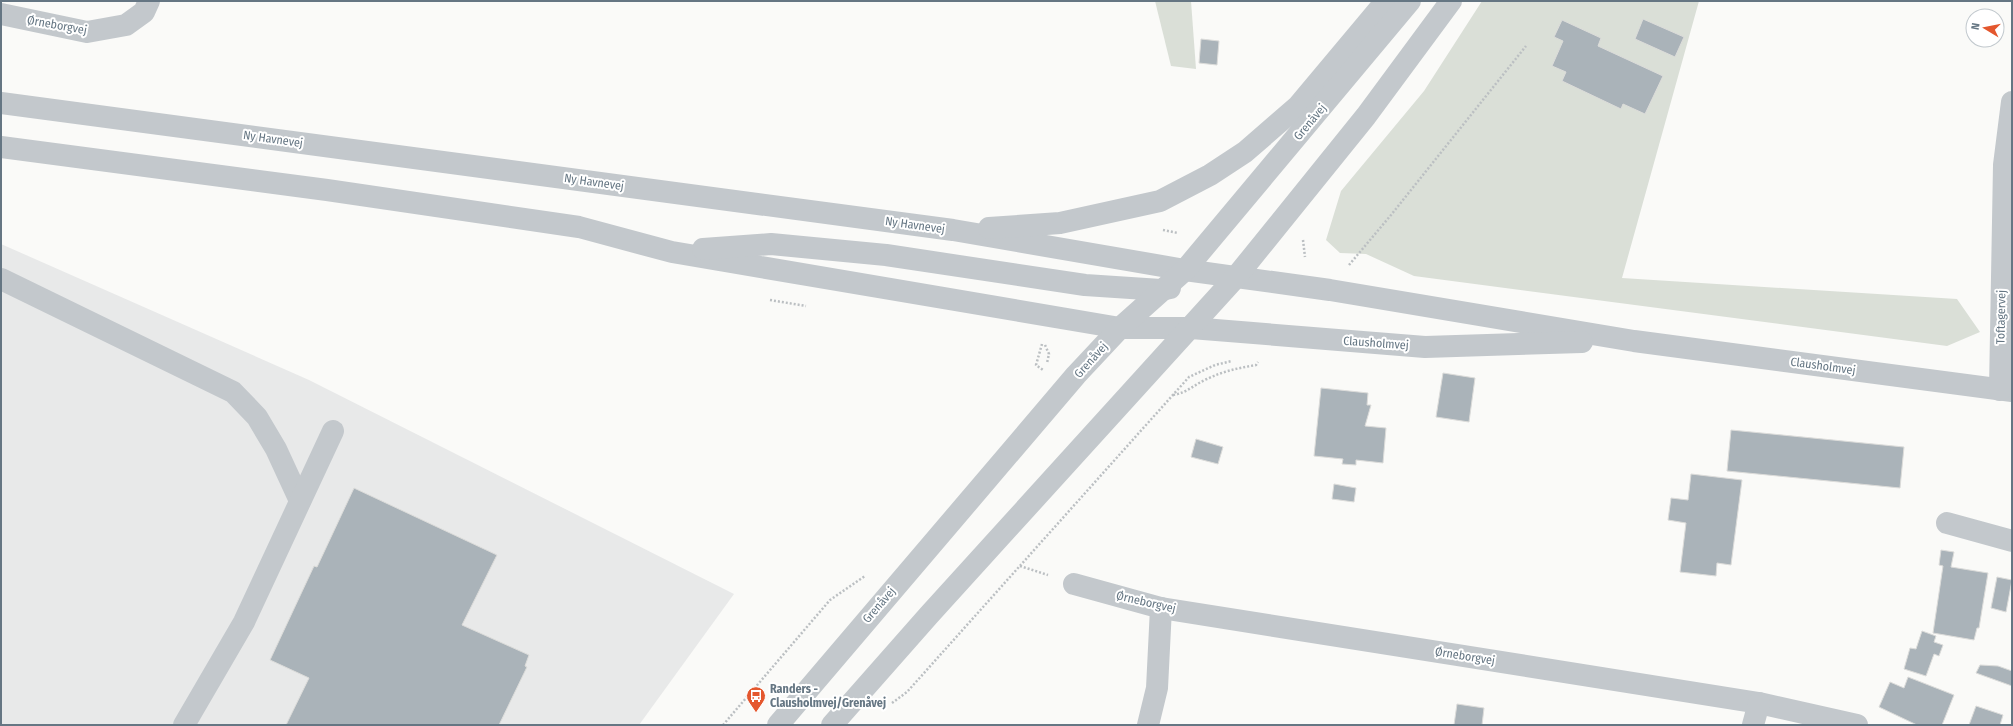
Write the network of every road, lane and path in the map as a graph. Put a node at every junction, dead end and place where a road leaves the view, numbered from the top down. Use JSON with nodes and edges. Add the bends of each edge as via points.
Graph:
{"nodes":[{"id":1,"x":149,"y":1,"type":"edge"},
{"id":2,"x":1386,"y":1,"type":"edge"},
{"id":3,"x":1410,"y":1,"type":"edge"},
{"id":4,"x":1451,"y":1,"type":"edge"},
{"id":5,"x":1,"y":14,"type":"edge"},
{"id":6,"x":1526,"y":46,"type":"dead end"},
{"id":7,"x":2012,"y":102,"type":"edge"},
{"id":8,"x":1,"y":103,"type":"edge"},
{"id":9,"x":1,"y":147,"type":"edge"},
{"id":10,"x":953,"y":230,"type":"junction"},
{"id":11,"x":672,"y":252,"type":"junction"},
{"id":12,"x":1185,"y":270,"type":"junction"},
{"id":13,"x":1236,"y":277,"type":"junction"},
{"id":14,"x":1,"y":279,"type":"edge"},
{"id":15,"x":1319,"y":289,"type":"junction"},
{"id":16,"x":1161,"y":290,"type":"junction"},
{"id":17,"x":769,"y":299,"type":"dead end"},
{"id":18,"x":807,"y":306,"type":"dead end"},
{"id":19,"x":1120,"y":328,"type":"junction"},
{"id":20,"x":1191,"y":328,"type":"junction"},
{"id":21,"x":1043,"y":341,"type":"dead end"},
{"id":22,"x":1634,"y":341,"type":"junction"},
{"id":23,"x":1238,"y":360,"type":"dead end"},
{"id":24,"x":1045,"y":371,"type":"dead end"},
{"id":25,"x":2006,"y":390,"type":"edge"},
{"id":26,"x":333,"y":431,"type":"dead end"},
{"id":27,"x":300,"y":501,"type":"junction"},
{"id":28,"x":1947,"y":523,"type":"dead end"},
{"id":29,"x":2012,"y":541,"type":"edge"},
{"id":30,"x":867,"y":575,"type":"dead end"},
{"id":31,"x":1074,"y":584,"type":"dead end"},
{"id":32,"x":1161,"y":608,"type":"junction"},
{"id":33,"x":1759,"y":703,"type":"junction"},
{"id":34,"x":890,"y":704,"type":"dead end"},
{"id":35,"x":184,"y":725,"type":"edge"},
{"id":36,"x":723,"y":725,"type":"edge"},
{"id":37,"x":778,"y":725,"type":"edge"},
{"id":38,"x":832,"y":725,"type":"edge"},
{"id":39,"x":1148,"y":725,"type":"edge"},
{"id":40,"x":1753,"y":725,"type":"edge"},
{"id":41,"x":1857,"y":725,"type":"edge"}],
"edges":[{"from":1,"to":5,"type":"street","name":"Ørneborgvej","via":[[144,12],[126,25],[87,32]]},
{"from":2,"to":10,"type":"street","via":[[1298,106],[1244,152],[1210,175],[1160,201],[1060,223]]},
{"from":3,"to":12,"type":"street","name":"Grenåvej"},
{"from":4,"to":13,"type":"street","via":[[1366,116]]},
{"from":6,"to":15,"type":"path","via":[[1342,273]]},
{"from":7,"to":25,"type":"street","name":"Toftagervej","via":[[2004,165]]},
{"from":8,"to":10,"type":"street","name":"Ny Havnevej"},
{"from":9,"to":11,"type":"street","via":[[327,190],[579,227]]},
{"from":10,"to":12,"type":"street","name":"Ny Havnevej"},
{"from":11,"to":16,"type":"street","via":[[771,244],[886,255],[1085,285]]},
{"from":11,"to":19,"type":"street"},
{"from":12,"to":13,"type":"street","name":"Clausholmvej"},
{"from":12,"to":16,"type":"street","name":"Grenåvej"},
{"from":13,"to":15,"type":"street","name":"Clausholmvej"},
{"from":13,"to":16,"type":"street"},
{"from":13,"to":20,"type":"street"},
{"from":14,"to":27,"type":"street","via":[[233,392],[257,417],[276,449]]},
{"from":15,"to":22,"type":"street","name":"Clausholmvej"},
{"from":16,"to":19,"type":"street","name":"Grenåvej"},
{"from":17,"to":18,"type":"path"},
{"from":19,"to":20,"type":"street","name":"Clausholmvej"},
{"from":19,"to":37,"type":"street","name":"Grenåvej","via":[[1076,375]]},
{"from":20,"to":22,"type":"street","name":"Clausholmvej","via":[[1425,346]]},
{"from":20,"to":38,"type":"street"},
{"from":21,"to":24,"type":"path","via":[[1049,354]]},
{"from":22,"to":25,"type":"street","name":"Clausholmvej"},
{"from":23,"to":34,"type":"path","via":[[1215,365],[1189,377],[907,692]]},
{"from":26,"to":27,"type":"street"},
{"from":27,"to":35,"type":"street","via":[[244,622]]},
{"from":28,"to":29,"type":"street"},
{"from":30,"to":36,"type":"path","via":[[830,600]]},
{"from":31,"to":32,"type":"street","name":"Ørneborgvej"},
{"from":32,"to":33,"type":"street","name":"Ørneborgvej"},
{"from":32,"to":39,"type":"street","via":[[1157,688]]},
{"from":33,"to":40,"type":"street"},
{"from":33,"to":41,"type":"street","name":"Ørneborgvej"}]}
